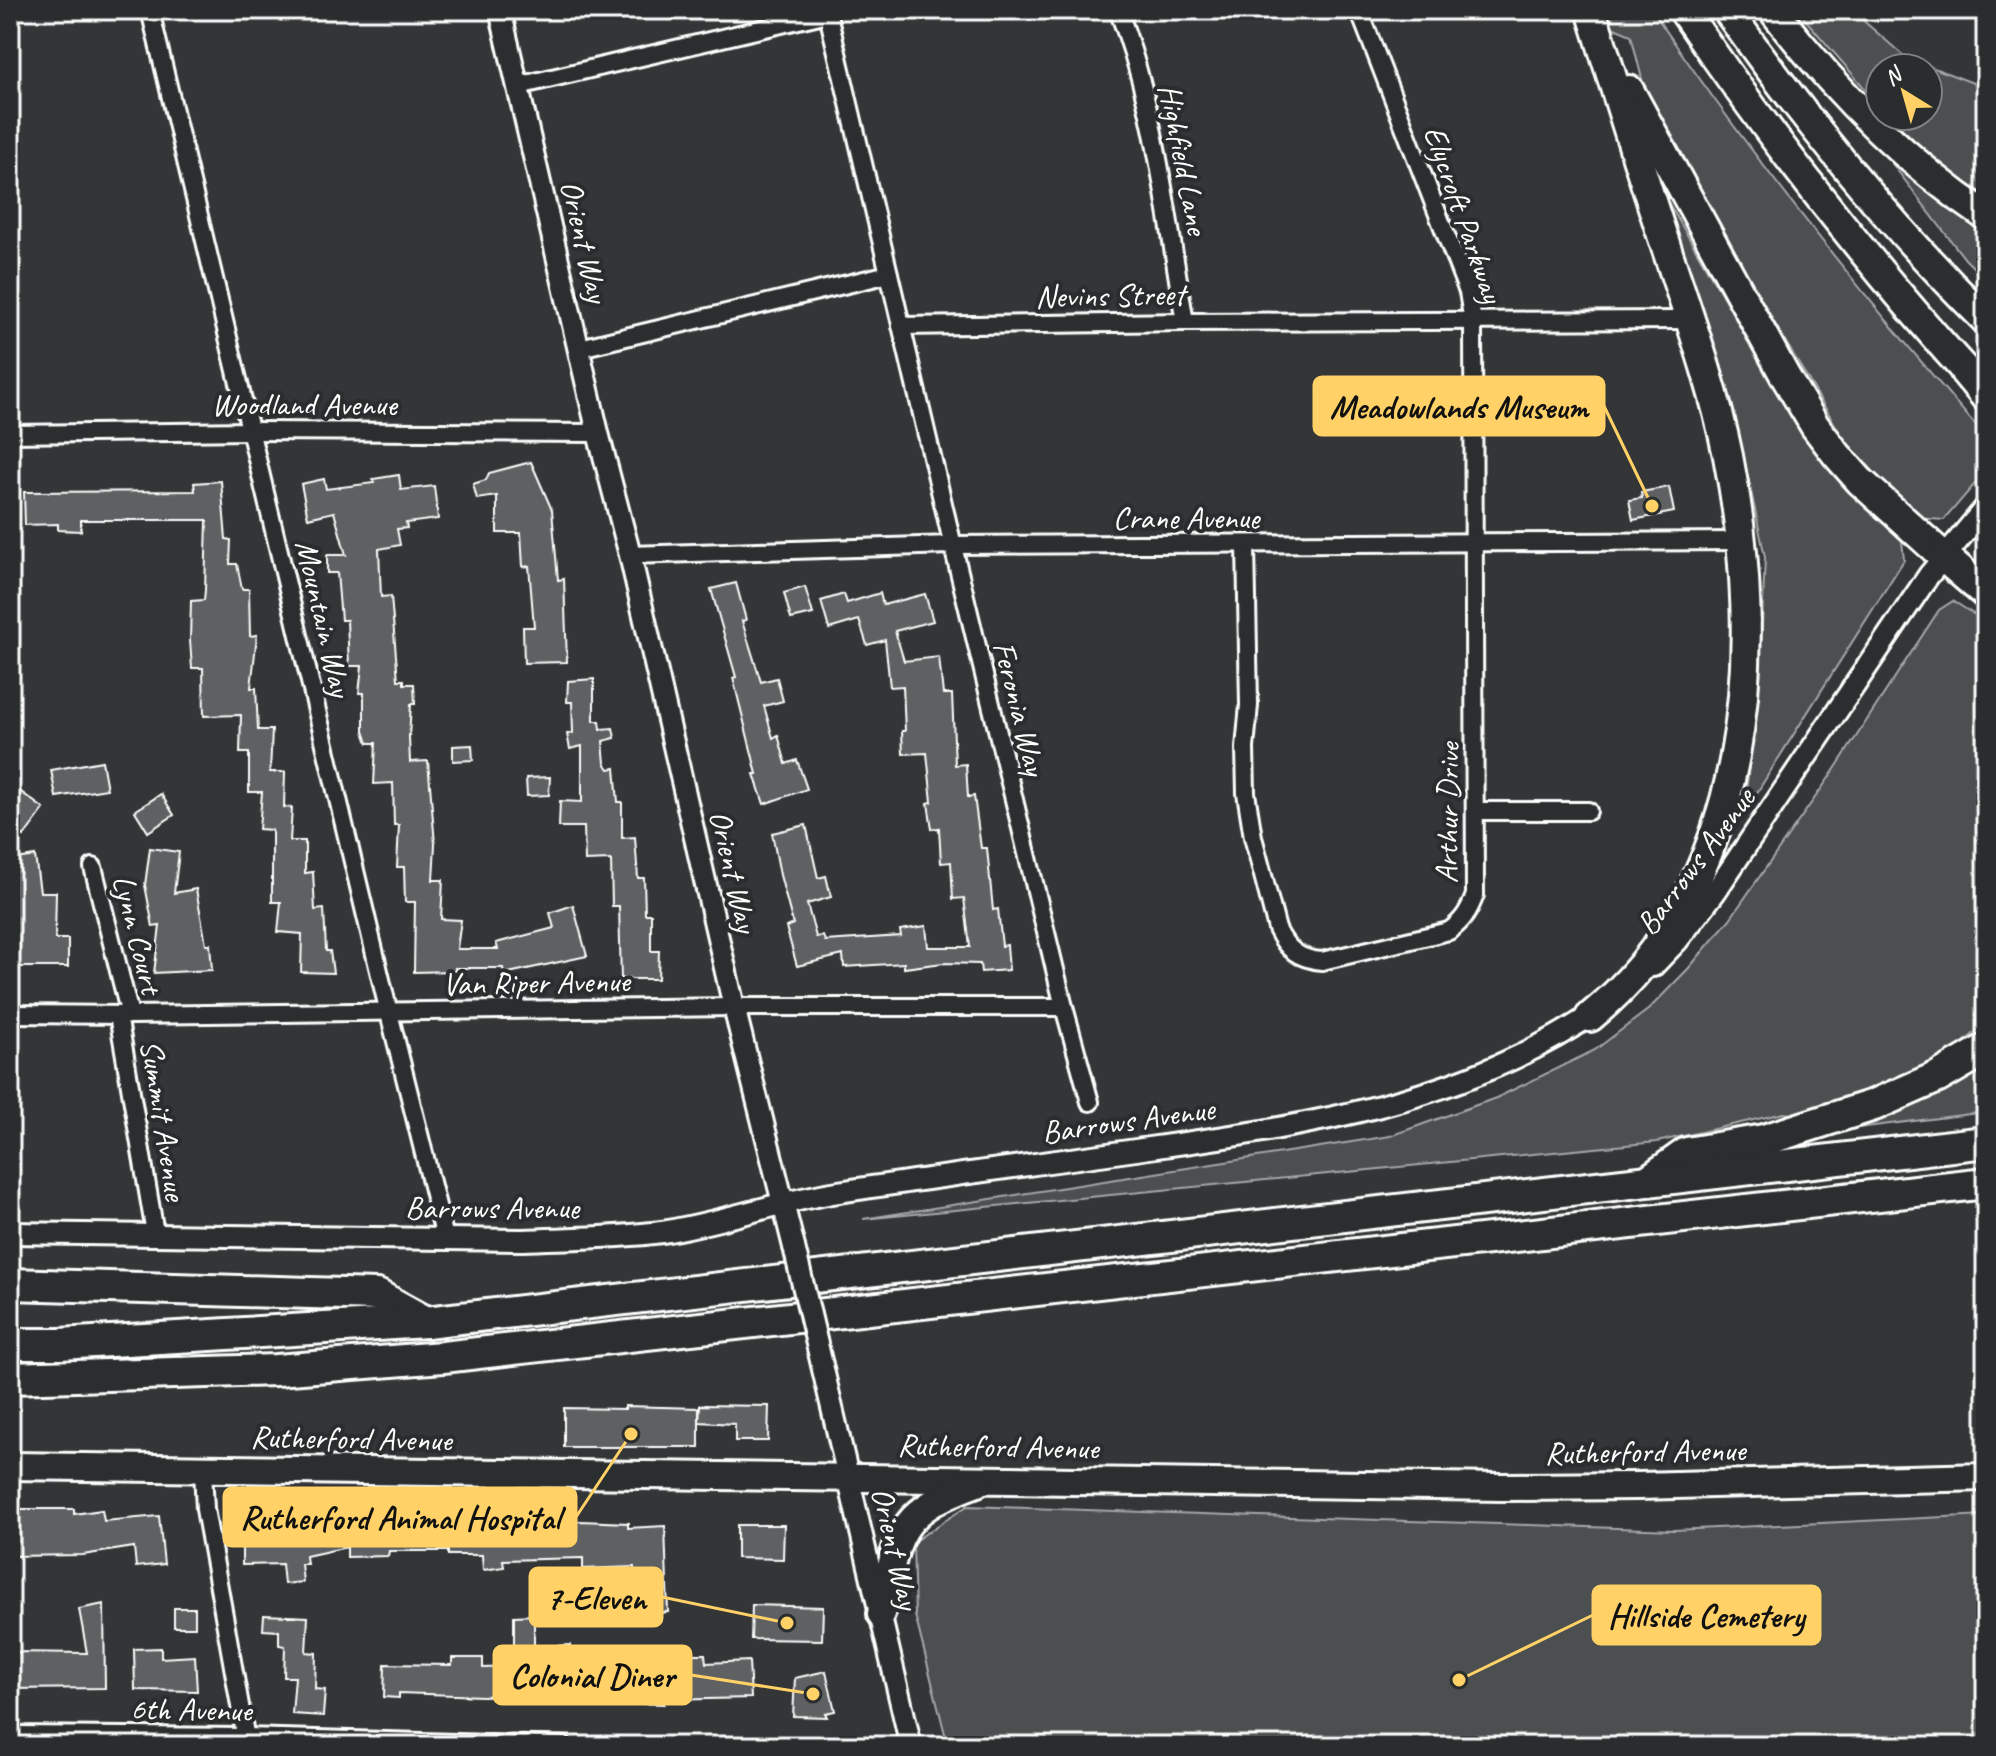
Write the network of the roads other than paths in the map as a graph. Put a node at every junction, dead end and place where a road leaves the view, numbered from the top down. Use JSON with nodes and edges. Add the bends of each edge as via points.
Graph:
{"nodes":[{"id":1,"x":150,"y":10,"type":"edge"},
{"id":2,"x":500,"y":10,"type":"edge"},
{"id":3,"x":1118,"y":10,"type":"edge"},
{"id":4,"x":1359,"y":10,"type":"edge"},
{"id":5,"x":1683,"y":10,"type":"edge"},
{"id":6,"x":1727,"y":10,"type":"edge"},
{"id":7,"x":1773,"y":10,"type":"edge"},
{"id":8,"x":828,"y":12,"type":"edge"},
{"id":9,"x":1592,"y":14,"type":"edge"},
{"id":10,"x":518,"y":86,"type":"junction"},
{"id":11,"x":1986,"y":216,"type":"edge"},
{"id":12,"x":889,"y":274,"type":"junction"},
{"id":13,"x":1690,"y":320,"type":"junction"},
{"id":14,"x":1986,"y":320,"type":"edge"},
{"id":15,"x":1185,"y":322,"type":"junction"},
{"id":16,"x":1473,"y":322,"type":"junction"},
{"id":17,"x":901,"y":326,"type":"junction"},
{"id":18,"x":580,"y":348,"type":"junction"},
{"id":19,"x":1979,"y":387,"type":"edge"},
{"id":20,"x":251,"y":431,"type":"junction"},
{"id":21,"x":598,"y":433,"type":"junction"},
{"id":22,"x":10,"y":434,"type":"edge"},
{"id":23,"x":1986,"y":507,"type":"edge"},
{"id":24,"x":1475,"y":541,"type":"junction"},
{"id":25,"x":1742,"y":541,"type":"junction"},
{"id":26,"x":952,"y":545,"type":"junction"},
{"id":27,"x":1246,"y":545,"type":"junction"},
{"id":28,"x":630,"y":555,"type":"junction"},
{"id":29,"x":1943,"y":556,"type":"junction"},
{"id":30,"x":1986,"y":593,"type":"edge"},
{"id":31,"x":1476,"y":811,"type":"junction"},
{"id":32,"x":1588,"y":811,"type":"dead end"},
{"id":33,"x":93,"y":867,"type":"dead end"},
{"id":34,"x":734,"y":1007,"type":"junction"},
{"id":35,"x":1064,"y":1007,"type":"junction"},
{"id":36,"x":389,"y":1013,"type":"junction"},
{"id":37,"x":10,"y":1014,"type":"edge"},
{"id":38,"x":124,"y":1015,"type":"junction"},
{"id":39,"x":1590,"y":1017,"type":"junction"},
{"id":40,"x":1986,"y":1047,"type":"edge"},
{"id":41,"x":1090,"y":1102,"type":"dead end"},
{"id":42,"x":1986,"y":1142,"type":"edge"},
{"id":43,"x":1648,"y":1181,"type":"junction"},
{"id":44,"x":1986,"y":1183,"type":"edge"},
{"id":45,"x":784,"y":1204,"type":"junction"},
{"id":46,"x":10,"y":1233,"type":"edge"},
{"id":47,"x":155,"y":1233,"type":"junction"},
{"id":48,"x":445,"y":1238,"type":"junction"},
{"id":49,"x":10,"y":1284,"type":"edge"},
{"id":50,"x":426,"y":1322,"type":"junction"},
{"id":51,"x":10,"y":1344,"type":"edge"},
{"id":52,"x":10,"y":1378,"type":"edge"},
{"id":53,"x":10,"y":1466,"type":"edge"},
{"id":54,"x":203,"y":1471,"type":"junction"},
{"id":55,"x":1986,"y":1477,"type":"edge"},
{"id":56,"x":848,"y":1478,"type":"junction"},
{"id":57,"x":986,"y":1479,"type":"junction"},
{"id":58,"x":881,"y":1614,"type":"junction"},
{"id":59,"x":10,"y":1735,"type":"edge"},
{"id":60,"x":247,"y":1742,"type":"edge"},
{"id":61,"x":564,"y":1746,"type":"edge"},
{"id":62,"x":911,"y":1746,"type":"edge"}],
"edges":[{"from":1,"to":20,"type":"street","name":"Mountain Way"},
{"from":2,"to":10,"type":"street","name":"Orient Way"},
{"from":3,"to":15,"type":"street","name":"Highfield Lane","via":[[1148,113]]},
{"from":4,"to":16,"type":"street","name":"Elycroft Parkway","via":[[1468,292]]},
{"from":5,"to":19,"type":"highway","via":[[1820,198]]},
{"from":6,"to":14,"type":"highway","via":[[1858,181]]},
{"from":7,"to":11,"type":"highway","via":[[1895,145]]},
{"from":8,"to":10,"type":"street"},
{"from":8,"to":12,"type":"street"},
{"from":9,"to":13,"type":"highway"},
{"from":9,"to":29,"type":"highway","via":[[1635,103],[1805,411],[1848,468]]},
{"from":10,"to":18,"type":"street","name":"Orient Way"},
{"from":12,"to":17,"type":"street"},
{"from":12,"to":18,"type":"street"},
{"from":13,"to":16,"type":"street","name":"Nevins Street"},
{"from":13,"to":25,"type":"highway","via":[[1720,420]]},
{"from":15,"to":16,"type":"street","name":"Nevins Street"},
{"from":15,"to":17,"type":"street","name":"Nevins Street"},
{"from":16,"to":24,"type":"street","name":"Elycroft Parkway"},
{"from":17,"to":26,"type":"street","name":"Feronia Way"},
{"from":18,"to":21,"type":"street","name":"Orient Way"},
{"from":20,"to":21,"type":"street","name":"Woodland Avenue"},
{"from":20,"to":22,"type":"street","name":"Woodland Avenue"},
{"from":20,"to":36,"type":"street","name":"Mountain Way"},
{"from":21,"to":28,"type":"street","name":"Orient Way"},
{"from":23,"to":29,"type":"street","name":"Barrows Avenue"},
{"from":24,"to":25,"type":"street","name":"Crane Avenue"},
{"from":24,"to":27,"type":"street","name":"Crane Avenue"},
{"from":24,"to":31,"type":"street","name":"Arthur Drive"},
{"from":25,"to":39,"type":"highway","via":[[1742,691],[1721,818],[1699,874],[1659,942],[1627,984]]},
{"from":26,"to":27,"type":"street","name":"Crane Avenue"},
{"from":26,"to":28,"type":"street","name":"Crane Avenue"},
{"from":26,"to":35,"type":"street","name":"Feronia Way"},
{"from":27,"to":31,"type":"street","name":"Arthur Drive","via":[[1246,793],[1253,837],[1284,943],[1308,960],[1322,961],[1449,931],[1470,910],[1475,895]]},
{"from":28,"to":34,"type":"street","name":"Orient Way"},
{"from":29,"to":30,"type":"highway"},
{"from":29,"to":39,"type":"street","name":"Barrows Avenue","via":[[1703,908],[1646,972]]},
{"from":31,"to":32,"type":"street"},
{"from":33,"to":38,"type":"street","name":"Lynn Court"},
{"from":34,"to":35,"type":"street","name":"Van Riper Avenue"},
{"from":34,"to":36,"type":"street","name":"Van Riper Avenue"},
{"from":34,"to":45,"type":"street","name":"Orient Way"},
{"from":35,"to":41,"type":"street","name":"Feronia Way"},
{"from":36,"to":38,"type":"street","name":"Van Riper Avenue"},
{"from":36,"to":48,"type":"street","name":"Mountain Way"},
{"from":37,"to":38,"type":"street","name":"Van Riper Avenue"},
{"from":38,"to":47,"type":"street","name":"Summit Avenue"},
{"from":39,"to":45,"type":"street","name":"Barrows Avenue","via":[[1462,1081],[1356,1114],[834,1192]]},
{"from":40,"to":43,"type":"highway","via":[[1895,1097],[1752,1143],[1687,1153]]},
{"from":42,"to":43,"type":"highway"},
{"from":43,"to":50,"type":"highway"},
{"from":44,"to":52,"type":"highway","via":[[443,1357],[276,1370]]},
{"from":45,"to":48,"type":"street","name":"Barrows Avenue","via":[[663,1232],[596,1238]]},
{"from":45,"to":56,"type":"street","name":"Orient Way","bridge":true},
{"from":46,"to":47,"type":"street","name":"Barrows Avenue"},
{"from":47,"to":48,"type":"street","name":"Barrows Avenue"},
{"from":49,"to":50,"type":"highway","via":[[377,1295]]},
{"from":50,"to":51,"type":"highway"},
{"from":53,"to":54,"type":"main road","name":"Rutherford Avenue"},
{"from":54,"to":56,"type":"main road","name":"Rutherford Avenue"},
{"from":54,"to":60,"type":"street","via":[[205,1509]]},
{"from":55,"to":57,"type":"main road","name":"Rutherford Avenue","via":[[1580,1487]]},
{"from":56,"to":57,"type":"main road","name":"Rutherford Avenue"},
{"from":56,"to":58,"type":"street","name":"Orient Way"},
{"from":57,"to":58,"type":"main road","via":[[943,1497],[905,1525]]},
{"from":58,"to":62,"type":"street","name":"Orient Way"},
{"from":59,"to":60,"type":"street","name":"6th Avenue"},
{"from":60,"to":61,"type":"street","name":"6th Avenue"}]}
